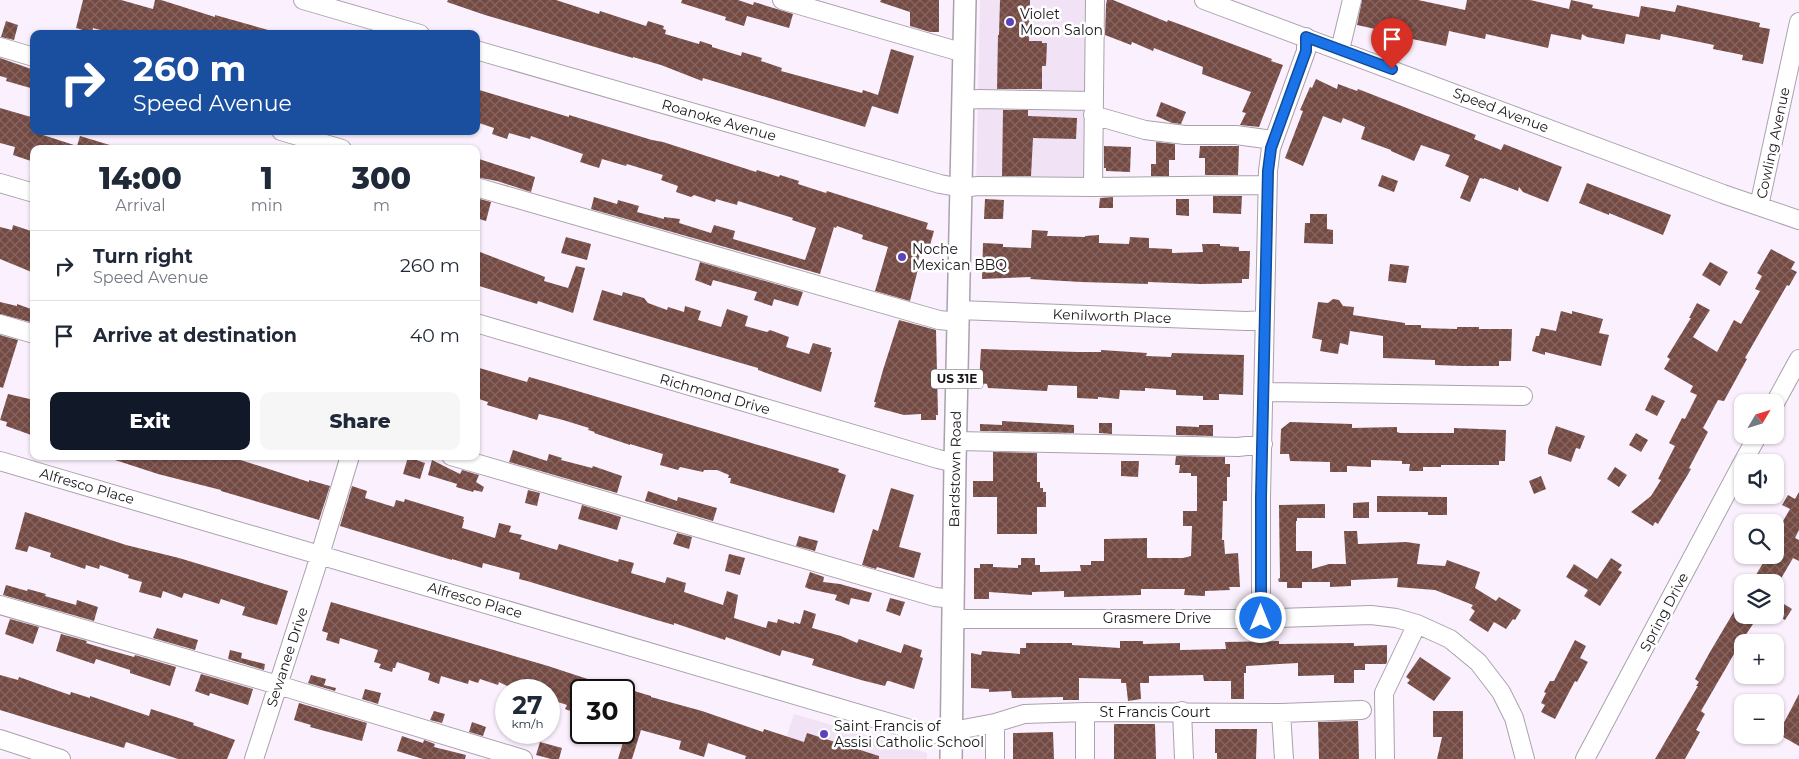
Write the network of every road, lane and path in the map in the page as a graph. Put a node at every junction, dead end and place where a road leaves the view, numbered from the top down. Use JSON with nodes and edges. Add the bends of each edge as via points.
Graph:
{"nodes":[{"id":1,"x":303,"y":0,"type":"edge"},
{"id":2,"x":782,"y":0,"type":"edge"},
{"id":3,"x":965,"y":0,"type":"edge"},
{"id":4,"x":1095,"y":0,"type":"edge"},
{"id":5,"x":1204,"y":0,"type":"edge"},
{"id":6,"x":1352,"y":0,"type":"edge"},
{"id":7,"x":1239,"y":6,"type":"edge"},
{"id":8,"x":1799,"y":22,"type":"edge"},
{"id":9,"x":406,"y":30,"type":"edge"},
{"id":10,"x":1306,"y":37,"type":"junction"},
{"id":11,"x":0,"y":47,"type":"edge"},
{"id":12,"x":1340,"y":50,"type":"junction"},
{"id":13,"x":480,"y":51,"type":"edge"},
{"id":14,"x":964,"y":53,"type":"junction"},
{"id":15,"x":30,"y":56,"type":"edge"},
{"id":16,"x":963,"y":100,"type":"junction"},
{"id":17,"x":1093,"y":108,"type":"junction"},
{"id":18,"x":295,"y":135,"type":"edge"},
{"id":19,"x":1273,"y":140,"type":"junction"},
{"id":20,"x":328,"y":145,"type":"edge"},
{"id":21,"x":0,"y":183,"type":"edge"},
{"id":22,"x":1267,"y":185,"type":"junction"},
{"id":23,"x":1093,"y":187,"type":"junction"},
{"id":24,"x":480,"y":188,"type":"edge"},
{"id":25,"x":962,"y":188,"type":"junction"},
{"id":26,"x":30,"y":192,"type":"edge"},
{"id":27,"x":1759,"y":206,"type":"junction"},
{"id":28,"x":1799,"y":220,"type":"edge"},
{"id":29,"x":959,"y":316,"type":"junction"},
{"id":30,"x":1264,"y":320,"type":"junction"},
{"id":31,"x":0,"y":324,"type":"edge"},
{"id":32,"x":480,"y":324,"type":"edge"},
{"id":33,"x":30,"y":333,"type":"edge"},
{"id":34,"x":1799,"y":359,"type":"edge"},
{"id":35,"x":1264,"y":392,"type":"junction"},
{"id":36,"x":1780,"y":394,"type":"edge"},
{"id":37,"x":1523,"y":396,"type":"dead end"},
{"id":38,"x":956,"y":441,"type":"junction"},
{"id":39,"x":1262,"y":444,"type":"junction"},
{"id":40,"x":349,"y":460,"type":"edge"},
{"id":41,"x":466,"y":460,"type":"edge"},
{"id":42,"x":0,"y":461,"type":"edge"},
{"id":43,"x":955,"y":463,"type":"junction"},
{"id":44,"x":1734,"y":480,"type":"edge"},
{"id":45,"x":320,"y":554,"type":"junction"},
{"id":46,"x":0,"y":605,"type":"edge"},
{"id":47,"x":953,"y":609,"type":"junction"},
{"id":48,"x":1261,"y":618,"type":"junction"},
{"id":49,"x":1417,"y":624,"type":"junction"},
{"id":50,"x":278,"y":685,"type":"junction"},
{"id":51,"x":1362,"y":710,"type":"dead end"},
{"id":52,"x":1182,"y":711,"type":"junction"},
{"id":53,"x":1085,"y":712,"type":"junction"},
{"id":54,"x":1281,"y":713,"type":"junction"},
{"id":55,"x":995,"y":723,"type":"junction"},
{"id":56,"x":951,"y":732,"type":"junction"},
{"id":57,"x":0,"y":739,"type":"edge"},
{"id":58,"x":61,"y":759,"type":"edge"},
{"id":59,"x":254,"y":759,"type":"edge"},
{"id":60,"x":523,"y":759,"type":"edge"},
{"id":61,"x":951,"y":759,"type":"edge"},
{"id":62,"x":995,"y":759,"type":"edge"},
{"id":63,"x":1085,"y":759,"type":"edge"},
{"id":64,"x":1184,"y":759,"type":"edge"},
{"id":65,"x":1284,"y":759,"type":"edge"},
{"id":66,"x":1385,"y":759,"type":"edge"},
{"id":67,"x":1525,"y":759,"type":"edge"},
{"id":68,"x":1584,"y":759,"type":"edge"}],
"edges":[{"from":1,"to":9,"type":"street"},
{"from":2,"to":14,"type":"street"},
{"from":3,"to":14,"type":"main road","name":"Bardstown Road","number":"US 31E"},
{"from":4,"to":17,"type":"street"},
{"from":5,"to":7,"type":"street","name":"Speed Avenue"},
{"from":6,"to":12,"type":"street"},
{"from":7,"to":10,"type":"street","name":"Speed Avenue"},
{"from":8,"to":27,"type":"street","name":"Cowling Avenue"},
{"from":10,"to":12,"type":"street","name":"Speed Avenue"},
{"from":10,"to":19,"type":"street","via":[[1306,51]]},
{"from":11,"to":15,"type":"street"},
{"from":12,"to":27,"type":"street","name":"Speed Avenue"},
{"from":13,"to":25,"type":"street","name":"Roanoke Avenue"},
{"from":14,"to":16,"type":"main road","name":"Bardstown Road","number":"US 31E"},
{"from":16,"to":17,"type":"street"},
{"from":16,"to":25,"type":"main road","name":"Bardstown Road","number":"US 31E"},
{"from":17,"to":19,"type":"street","via":[[1145,130]]},
{"from":17,"to":23,"type":"street"},
{"from":18,"to":20,"type":"street"},
{"from":19,"to":22,"type":"street"},
{"from":21,"to":26,"type":"street"},
{"from":22,"to":23,"type":"street","name":"Roanoke Avenue"},
{"from":22,"to":30,"type":"street"},
{"from":23,"to":25,"type":"street","name":"Roanoke Avenue"},
{"from":24,"to":29,"type":"street","name":"Kenilworth Place","via":[[939,320]]},
{"from":25,"to":29,"type":"main road","name":"Bardstown Road","number":"US 31E"},
{"from":27,"to":28,"type":"street","name":"Speed Avenue"},
{"from":29,"to":30,"type":"street","name":"Kenilworth Place"},
{"from":29,"to":38,"type":"main road","name":"Bardstown Road","number":"US 31E"},
{"from":30,"to":35,"type":"street"},
{"from":31,"to":33,"type":"street"},
{"from":32,"to":43,"type":"street","name":"Richmond Drive"},
{"from":34,"to":36,"type":"street"},
{"from":35,"to":37,"type":"street"},
{"from":35,"to":39,"type":"street"},
{"from":38,"to":39,"type":"street","via":[[1238,447]]},
{"from":38,"to":43,"type":"main road","name":"Bardstown Road","number":"US 31E"},
{"from":39,"to":48,"type":"street"},
{"from":40,"to":45,"type":"street","name":"Sewanee Drive"},
{"from":41,"to":47,"type":"street","name":"Grasmere Drive","via":[[935,597]]},
{"from":42,"to":45,"type":"street","name":"Alfresco Place"},
{"from":43,"to":47,"type":"main road","name":"Bardstown Road","number":"US 31E"},
{"from":44,"to":68,"type":"street","name":"Spring Drive"},
{"from":45,"to":50,"type":"street","name":"Sewanee Drive"},
{"from":45,"to":56,"type":"street","name":"Alfresco Place","via":[[932,736]]},
{"from":46,"to":50,"type":"street"},
{"from":47,"to":48,"type":"street","name":"Grasmere Drive"},
{"from":47,"to":56,"type":"main road","name":"Bardstown Road","number":"US 31E"},
{"from":48,"to":49,"type":"street","name":"Grasmere Drive","via":[[1371,615]]},
{"from":49,"to":66,"type":"street","via":[[1384,693]]},
{"from":49,"to":67,"type":"street","name":"Grasmere Drive","via":[[1450,639],[1490,676],[1514,718]]},
{"from":50,"to":59,"type":"street","name":"Sewanee Drive"},
{"from":50,"to":60,"type":"street"},
{"from":51,"to":54,"type":"street","name":"St Francis Court"},
{"from":52,"to":53,"type":"street","name":"St Francis Court"},
{"from":52,"to":54,"type":"street","name":"St Francis Court"},
{"from":52,"to":64,"type":"street"},
{"from":53,"to":55,"type":"street","name":"St Francis Court","via":[[1024,714]]},
{"from":53,"to":63,"type":"street"},
{"from":54,"to":65,"type":"street"},
{"from":55,"to":56,"type":"street","name":"St Francis Court"},
{"from":55,"to":62,"type":"street"},
{"from":56,"to":61,"type":"main road","name":"Bardstown Road","number":"US 31E"},
{"from":57,"to":58,"type":"street"}]}
